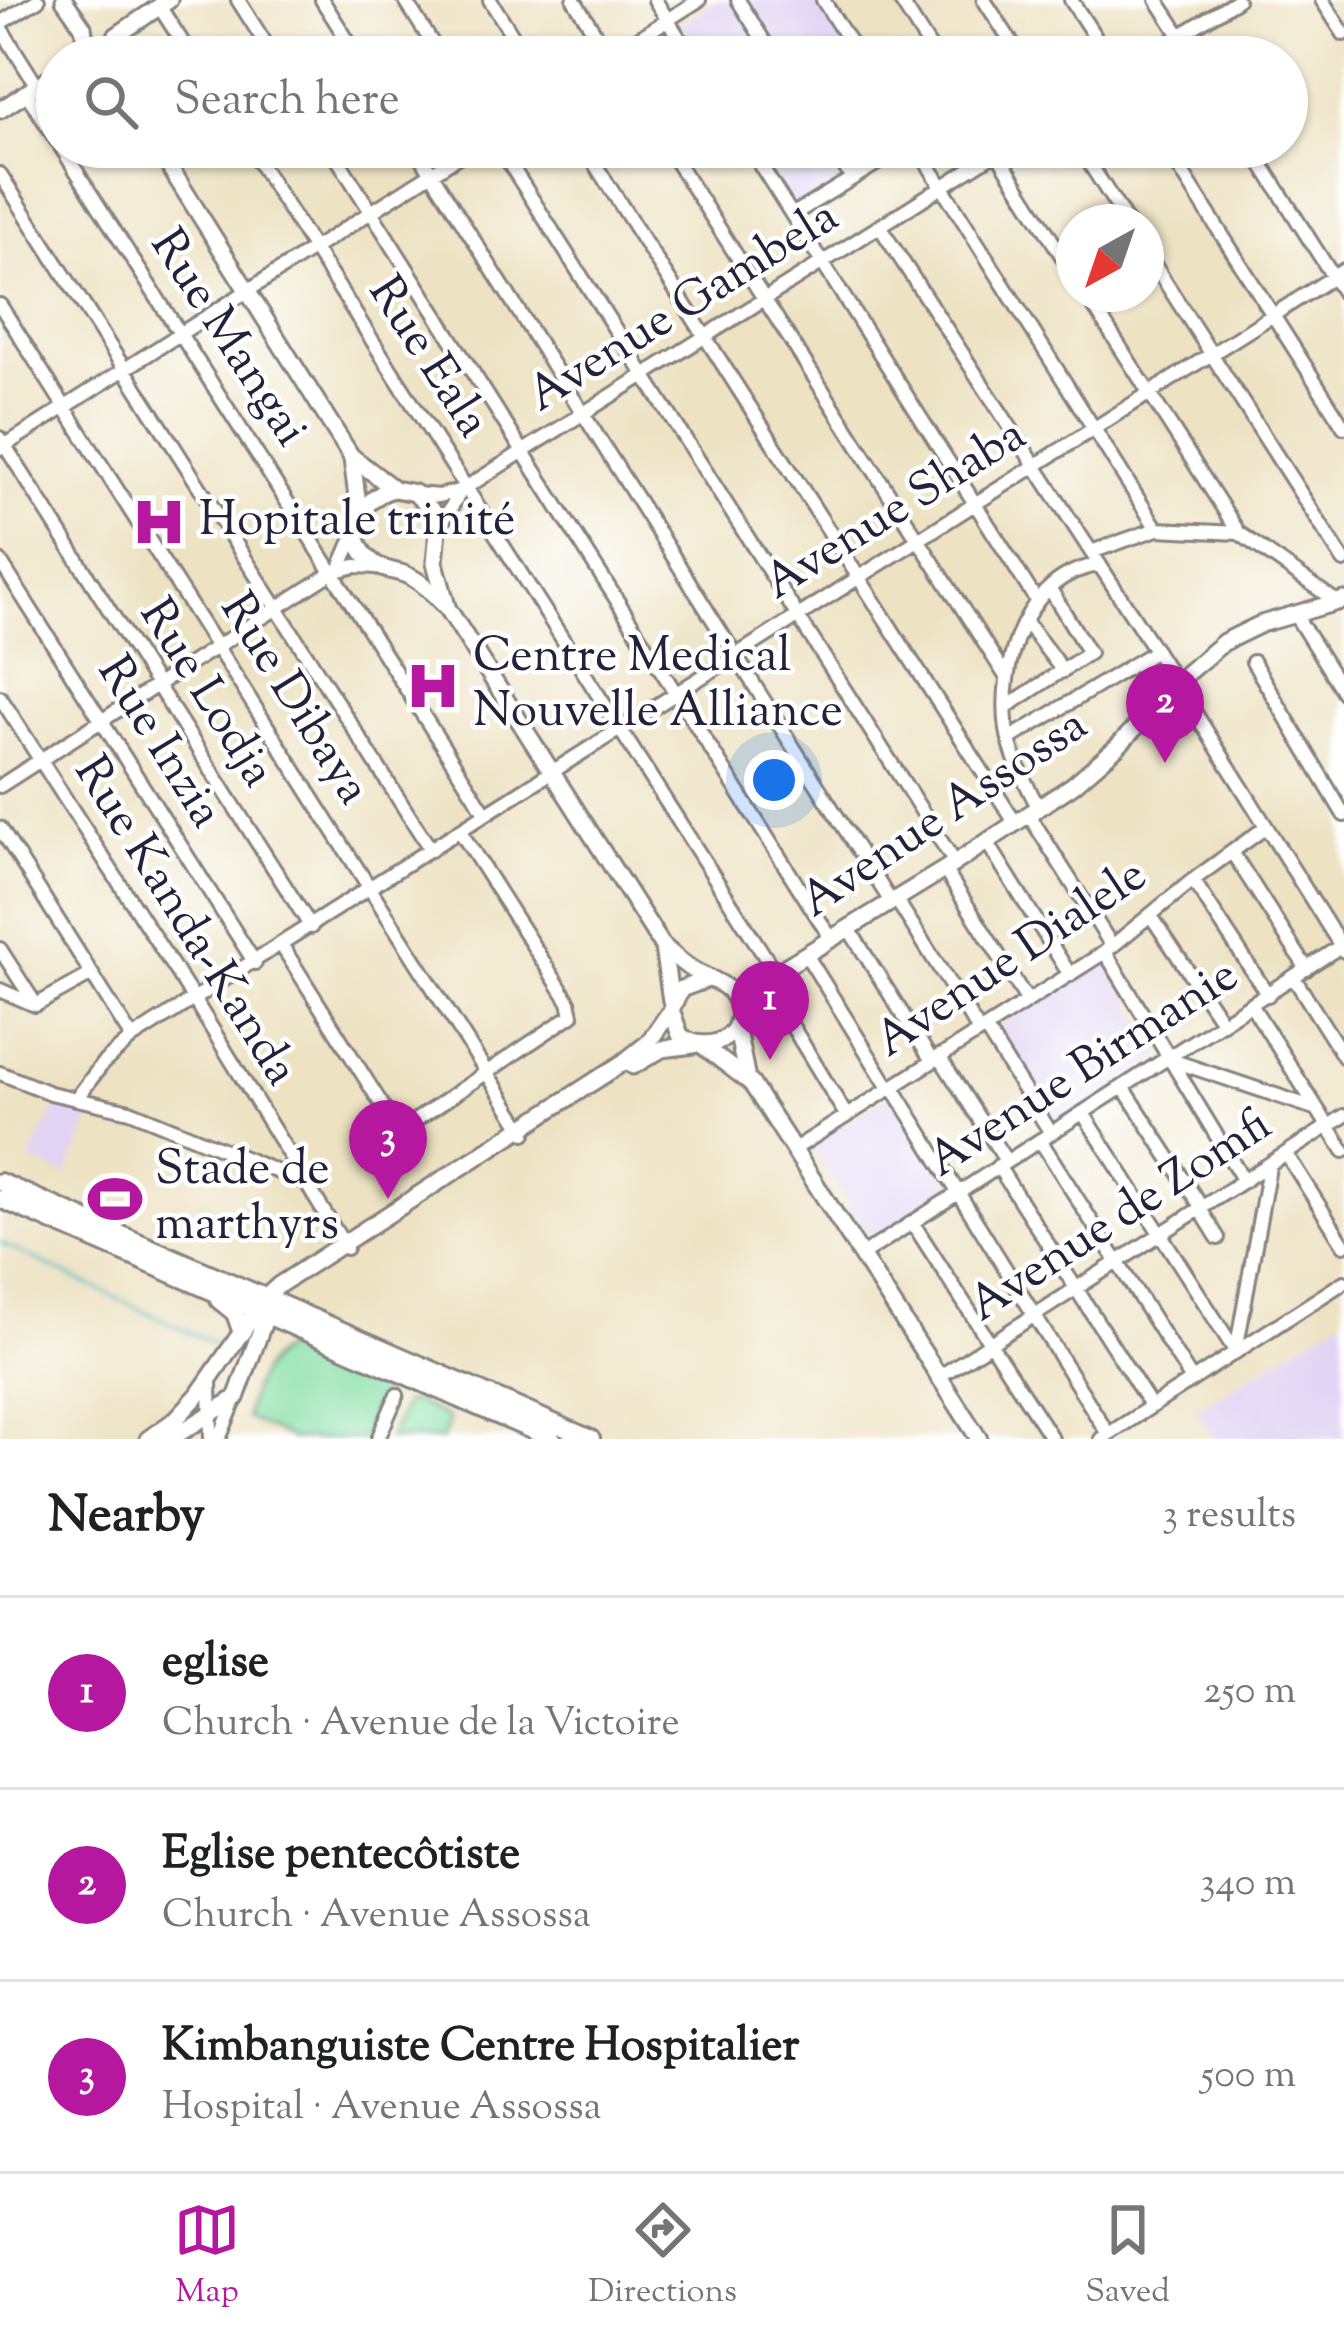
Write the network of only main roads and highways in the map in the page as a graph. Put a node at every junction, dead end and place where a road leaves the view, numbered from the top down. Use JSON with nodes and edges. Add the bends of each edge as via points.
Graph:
{"nodes":[{"id":1,"x":64,"y":0,"type":"edge"},
{"id":2,"x":155,"y":5,"type":"edge"},
{"id":3,"x":89,"y":36,"type":"edge"},
{"id":4,"x":112,"y":36,"type":"edge"},
{"id":5,"x":36,"y":86,"type":"edge"},
{"id":6,"x":0,"y":110,"type":"edge"},
{"id":7,"x":170,"y":168,"type":"edge"},
{"id":8,"x":351,"y":456,"type":"junction"},
{"id":9,"x":394,"y":490,"type":"junction"},
{"id":10,"x":358,"y":522,"type":"junction"},
{"id":11,"x":434,"y":548,"type":"junction"},
{"id":12,"x":390,"y":570,"type":"junction"},
{"id":13,"x":1340,"y":601,"type":"edge"},
{"id":14,"x":448,"y":609,"type":"junction"},
{"id":15,"x":662,"y":945,"type":"junction"},
{"id":16,"x":770,"y":977,"type":"junction"},
{"id":17,"x":709,"y":979,"type":"junction"},
{"id":18,"x":671,"y":1008,"type":"junction"},
{"id":19,"x":737,"y":1022,"type":"junction"},
{"id":20,"x":700,"y":1046,"type":"junction"},
{"id":21,"x":627,"y":1065,"type":"junction"},
{"id":22,"x":746,"y":1076,"type":"junction"},
{"id":23,"x":0,"y":1182,"type":"edge"},
{"id":24,"x":0,"y":1199,"type":"edge"},
{"id":25,"x":204,"y":1288,"type":"junction"},
{"id":26,"x":265,"y":1306,"type":"junction"},
{"id":27,"x":242,"y":1333,"type":"junction"},
{"id":28,"x":214,"y":1372,"type":"junction"},
{"id":29,"x":245,"y":1377,"type":"junction"},
{"id":30,"x":148,"y":1439,"type":"edge"},
{"id":31,"x":170,"y":1439,"type":"edge"},
{"id":32,"x":552,"y":1439,"type":"edge"},
{"id":33,"x":591,"y":1439,"type":"edge"},
{"id":34,"x":979,"y":1439,"type":"edge"}],
"edges":[{"from":1,"to":3,"type":"main road"},
{"from":2,"to":4,"type":"main road"},
{"from":5,"to":6,"type":"main road"},
{"from":7,"to":8,"type":"main road"},
{"from":8,"to":9,"type":"main road"},
{"from":8,"to":10,"type":"main road"},
{"from":9,"to":10,"type":"main road","via":[[373,497]]},
{"from":9,"to":11,"type":"main road","via":[[427,502],[438,529]]},
{"from":10,"to":12,"type":"main road","via":[[363,552]]},
{"from":11,"to":12,"type":"main road","via":[[423,562]]},
{"from":11,"to":14,"type":"main road"},
{"from":12,"to":14,"type":"main road"},
{"from":13,"to":16,"type":"main road","name":"Avenue Assossa","via":[[1231,638],[1117,747],[1028,816]]},
{"from":14,"to":15,"type":"main road"},
{"from":15,"to":17,"type":"main road"},
{"from":15,"to":18,"type":"main road"},
{"from":16,"to":17,"type":"main road"},
{"from":16,"to":19,"type":"main road"},
{"from":17,"to":18,"type":"main road","via":[[688,983]]},
{"from":17,"to":19,"type":"main road","via":[[729,989]]},
{"from":18,"to":20,"type":"main road","via":[[680,1035]]},
{"from":18,"to":21,"type":"main road"},
{"from":19,"to":20,"type":"main road","via":[[726,1039]]},
{"from":19,"to":22,"type":"main road"},
{"from":20,"to":21,"type":"main road","via":[[662,1049]]},
{"from":20,"to":22,"type":"main road"},
{"from":21,"to":26,"type":"main road","via":[[344,1245]]},
{"from":22,"to":34,"type":"main road"},
{"from":23,"to":26,"type":"highway"},
{"from":24,"to":25,"type":"highway"},
{"from":25,"to":26,"type":"highway"},
{"from":25,"to":27,"type":"highway","via":[[235,1313]]},
{"from":26,"to":27,"type":"main road"},
{"from":26,"to":29,"type":"main road"},
{"from":26,"to":32,"type":"highway"},
{"from":26,"to":33,"type":"highway"},
{"from":27,"to":28,"type":"main road"},
{"from":28,"to":29,"type":"main road"},
{"from":28,"to":30,"type":"main road","via":[[188,1408]]},
{"from":29,"to":31,"type":"main road","via":[[236,1398]]}]}
